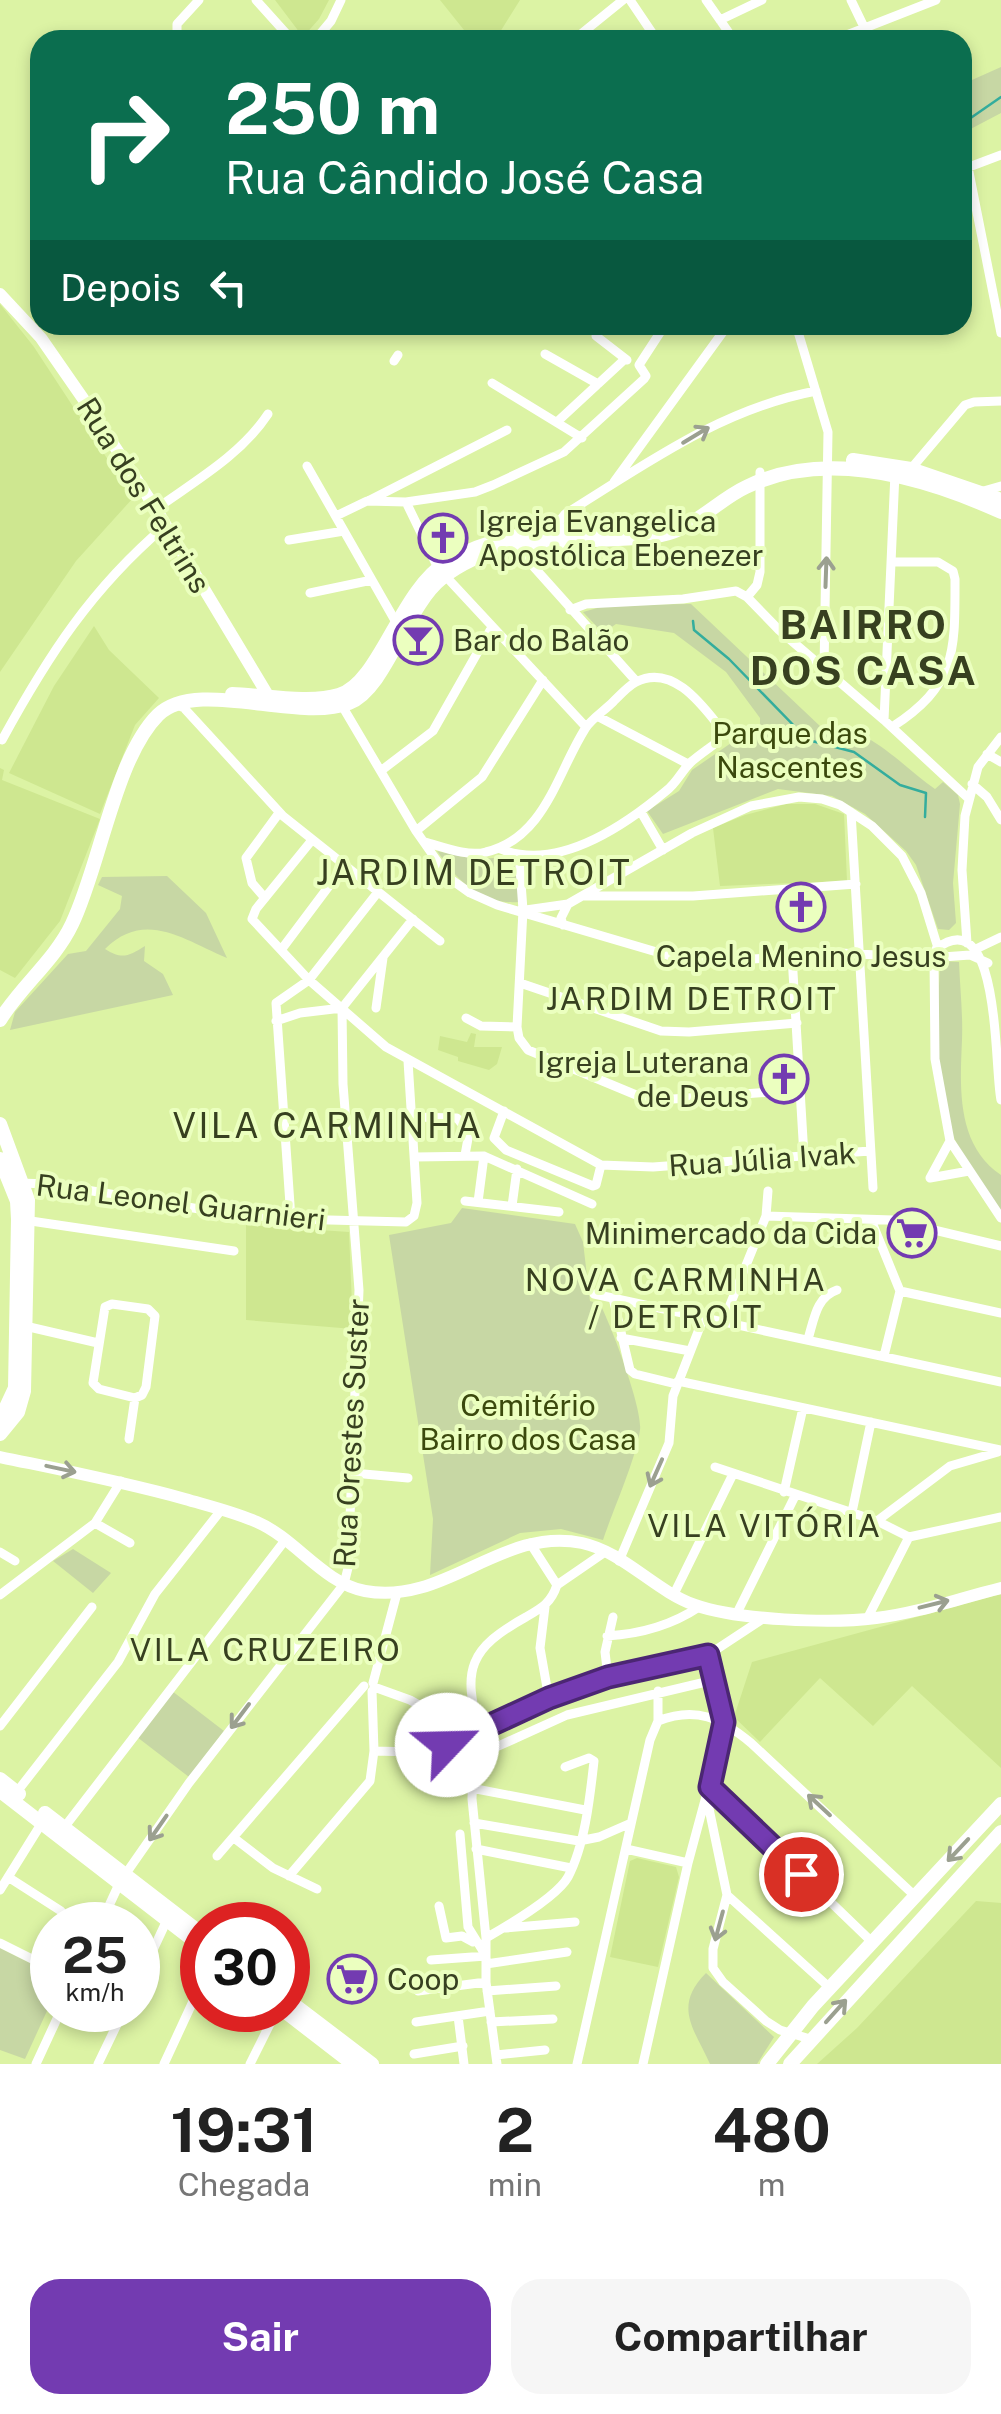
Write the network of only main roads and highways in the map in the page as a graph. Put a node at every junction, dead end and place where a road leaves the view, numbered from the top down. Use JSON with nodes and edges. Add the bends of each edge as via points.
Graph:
{"nodes":[{"id":1,"x":976,"y":497,"type":"junction"},
{"id":2,"x":1001,"y":500,"type":"edge"},
{"id":3,"x":1001,"y":512,"type":"edge"},
{"id":4,"x":272,"y":700,"type":"junction"},
{"id":5,"x":0,"y":1003,"type":"edge"},
{"id":6,"x":0,"y":1020,"type":"edge"},
{"id":7,"x":0,"y":1124,"type":"edge"},
{"id":8,"x":0,"y":1159,"type":"edge"},
{"id":9,"x":16,"y":1183,"type":"junction"},
{"id":10,"x":22,"y":1325,"type":"junction"},
{"id":11,"x":0,"y":1420,"type":"edge"},
{"id":12,"x":0,"y":1434,"type":"edge"},
{"id":13,"x":5,"y":1788,"type":"edge"},
{"id":14,"x":1001,"y":1804,"type":"edge"},
{"id":15,"x":1001,"y":1832,"type":"edge"},
{"id":16,"x":123,"y":1877,"type":"junction"},
{"id":17,"x":916,"y":1896,"type":"junction"},
{"id":18,"x":928,"y":1909,"type":"junction"},
{"id":19,"x":180,"y":1918,"type":"edge"},
{"id":20,"x":180,"y":1930,"type":"edge"},
{"id":21,"x":872,"y":1942,"type":"junction"},
{"id":22,"x":892,"y":1950,"type":"junction"},
{"id":23,"x":310,"y":2017,"type":"edge"},
{"id":24,"x":309,"y":2032,"type":"edge"},
{"id":25,"x":352,"y":2064,"type":"edge"},
{"id":26,"x":372,"y":2064,"type":"edge"},
{"id":27,"x":766,"y":2064,"type":"edge"},
{"id":28,"x":790,"y":2064,"type":"edge"}],
"edges":[{"from":1,"to":2,"type":"main road"},
{"from":1,"to":3,"type":"main road"},
{"from":1,"to":4,"type":"main road","via":[[902,472],[829,463],[761,476],[658,536],[513,540],[442,572],[339,701]]},
{"from":4,"to":5,"type":"main road","via":[[182,693],[147,719],[120,773],[70,916]]},
{"from":4,"to":6,"type":"main road","via":[[181,704],[150,724],[67,933]]},
{"from":7,"to":9,"type":"main road"},
{"from":8,"to":9,"type":"main road"},
{"from":9,"to":10,"type":"main road","via":[[24,1220]]},
{"from":10,"to":11,"type":"main road","via":[[15,1388]]},
{"from":10,"to":12,"type":"main road","via":[[22,1402]]},
{"from":13,"to":16,"type":"main road"},
{"from":14,"to":17,"type":"main road","one_way":true},
{"from":15,"to":18,"type":"main road"},
{"from":16,"to":19,"type":"main road"},
{"from":16,"to":20,"type":"main road"},
{"from":17,"to":18,"type":"main road"},
{"from":17,"to":21,"type":"main road"},
{"from":18,"to":22,"type":"main road"},
{"from":21,"to":22,"type":"main road"},
{"from":21,"to":27,"type":"main road"},
{"from":28,"to":22,"type":"main road","one_way":true},
{"from":23,"to":26,"type":"main road"},
{"from":24,"to":25,"type":"main road"}]}
